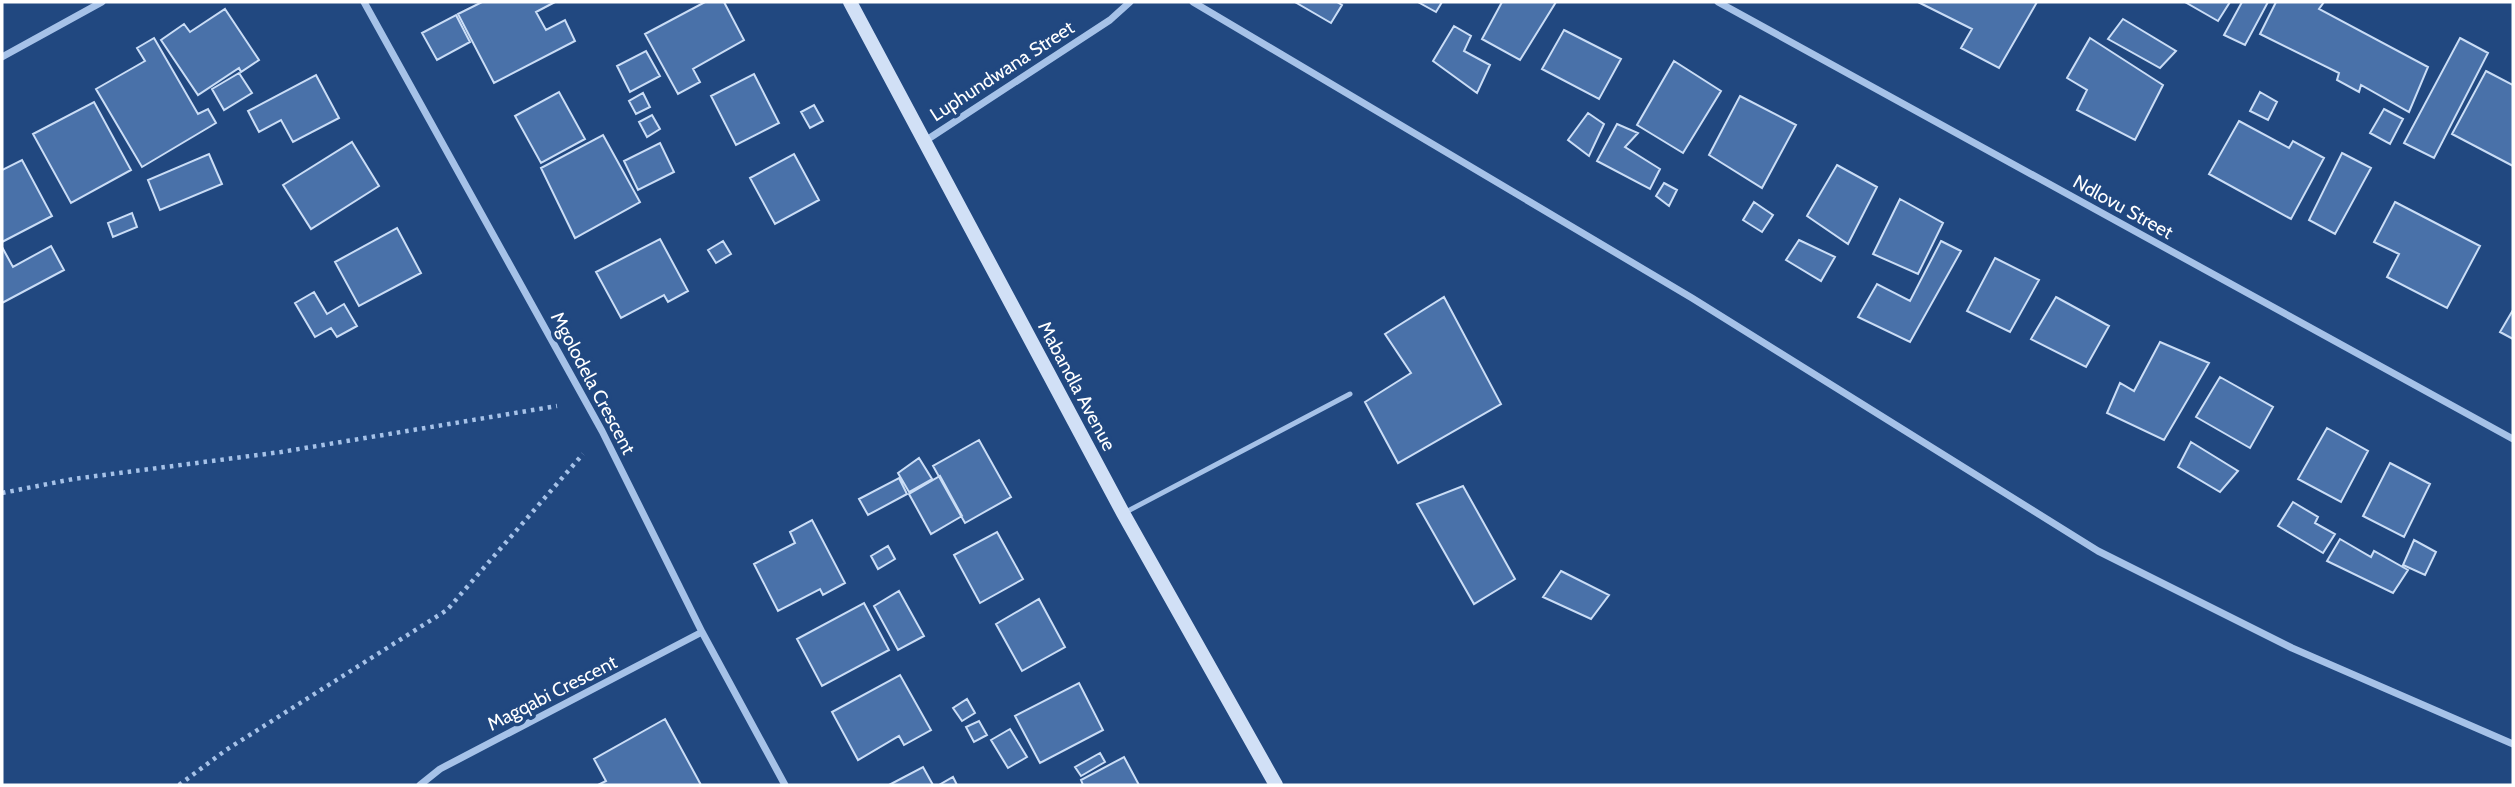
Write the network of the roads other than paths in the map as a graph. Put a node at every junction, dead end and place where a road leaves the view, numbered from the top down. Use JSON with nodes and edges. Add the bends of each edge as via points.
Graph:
{"nodes":[{"id":1,"x":102,"y":2,"type":"edge"},
{"id":2,"x":364,"y":2,"type":"edge"},
{"id":3,"x":850,"y":2,"type":"edge"},
{"id":4,"x":1130,"y":2,"type":"edge"},
{"id":5,"x":1193,"y":2,"type":"edge"},
{"id":6,"x":1718,"y":2,"type":"edge"},
{"id":7,"x":2,"y":57,"type":"edge"},
{"id":8,"x":925,"y":141,"type":"junction"},
{"id":9,"x":1350,"y":394,"type":"dead end"},
{"id":10,"x":2513,"y":439,"type":"edge"},
{"id":11,"x":1124,"y":513,"type":"junction"},
{"id":12,"x":702,"y":632,"type":"junction"},
{"id":13,"x":2513,"y":744,"type":"edge"},
{"id":14,"x":420,"y":785,"type":"edge"},
{"id":15,"x":785,"y":785,"type":"edge"},
{"id":16,"x":1276,"y":785,"type":"edge"}],
"edges":[{"from":1,"to":7,"type":"street"},
{"from":2,"to":12,"type":"street","name":"Mgolodela Crescent","via":[[586,401]]},
{"from":3,"to":8,"type":"street","name":"Mabandla Avenue"},
{"from":4,"to":8,"type":"street","name":"Luphundwana Street","via":[[1110,20]]},
{"from":5,"to":13,"type":"street","via":[[1692,298],[2098,551],[2292,648]]},
{"from":6,"to":10,"type":"street","name":"Ndlovu Street"},
{"from":8,"to":11,"type":"street","name":"Mabandla Avenue"},
{"from":9,"to":11,"type":"lane"},
{"from":11,"to":16,"type":"street","name":"Mabandla Avenue"},
{"from":12,"to":14,"type":"street","name":"Magqabi Crescent","via":[[439,769]]},
{"from":12,"to":15,"type":"street","name":"Mgolodela Crescent"}]}
